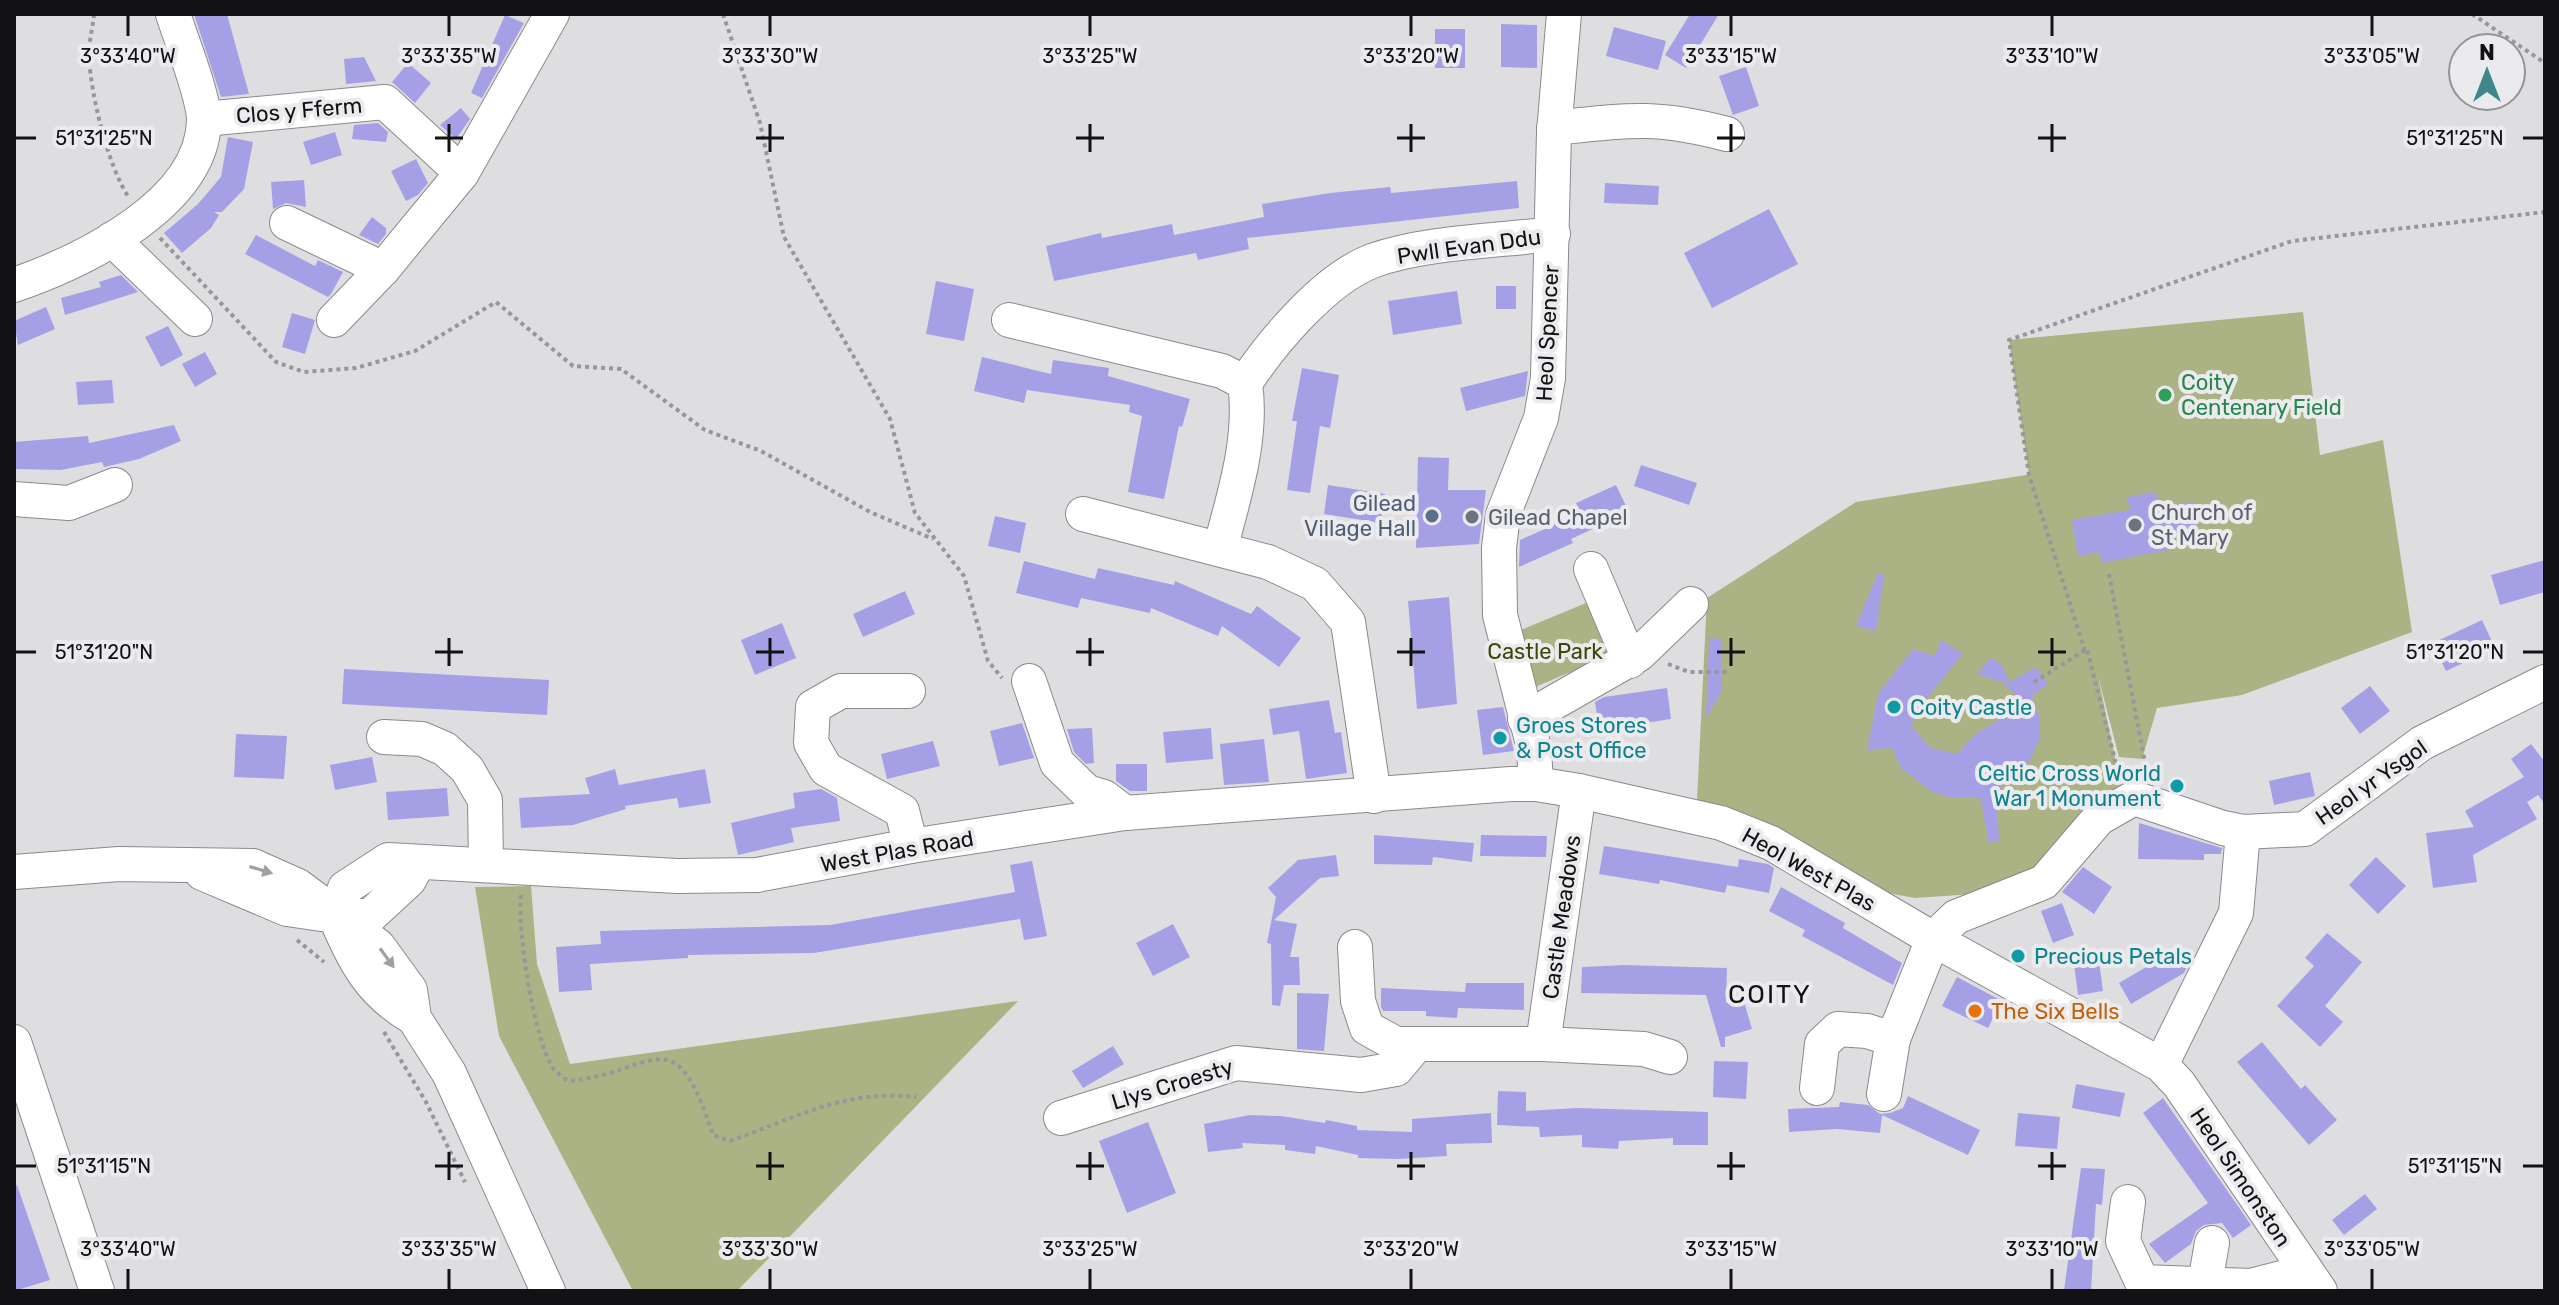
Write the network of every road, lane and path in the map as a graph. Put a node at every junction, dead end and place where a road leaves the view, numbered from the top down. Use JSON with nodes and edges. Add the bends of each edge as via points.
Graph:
{"nodes":[{"id":1,"x":94,"y":14,"type":"edge"},
{"id":2,"x":173,"y":14,"type":"edge"},
{"id":3,"x":723,"y":14,"type":"edge"},
{"id":4,"x":1564,"y":14,"type":"edge"},
{"id":5,"x":2472,"y":14,"type":"edge"},
{"id":6,"x":546,"y":16,"type":"edge"},
{"id":7,"x":2545,"y":63,"type":"edge"},
{"id":8,"x":204,"y":119,"type":"junction"},
{"id":9,"x":1554,"y":128,"type":"junction"},
{"id":10,"x":1727,"y":134,"type":"dead end"},
{"id":11,"x":462,"y":173,"type":"junction"},
{"id":12,"x":2545,"y":212,"type":"edge"},
{"id":13,"x":143,"y":219,"type":"junction"},
{"id":14,"x":287,"y":223,"type":"dead end"},
{"id":15,"x":1553,"y":234,"type":"junction"},
{"id":16,"x":112,"y":239,"type":"junction"},
{"id":17,"x":383,"y":269,"type":"junction"},
{"id":18,"x":14,"y":285,"type":"edge"},
{"id":19,"x":195,"y":319,"type":"dead end"},
{"id":20,"x":1009,"y":319,"type":"dead end"},
{"id":21,"x":334,"y":320,"type":"dead end"},
{"id":22,"x":1245,"y":383,"type":"junction"},
{"id":23,"x":115,"y":485,"type":"dead end"},
{"id":24,"x":14,"y":499,"type":"edge"},
{"id":25,"x":1083,"y":517,"type":"dead end"},
{"id":26,"x":933,"y":539,"type":"junction"},
{"id":27,"x":1220,"y":549,"type":"junction"},
{"id":28,"x":1591,"y":569,"type":"dead end"},
{"id":29,"x":2109,"y":574,"type":"dead end"},
{"id":30,"x":1691,"y":604,"type":"dead end"},
{"id":31,"x":2085,"y":651,"type":"junction"},
{"id":32,"x":1634,"y":657,"type":"junction"},
{"id":33,"x":1729,"y":672,"type":"dead end"},
{"id":34,"x":1018,"y":682,"type":"joint"},
{"id":35,"x":2034,"y":682,"type":"dead end"},
{"id":36,"x":2545,"y":682,"type":"edge"},
{"id":37,"x":908,"y":691,"type":"dead end"},
{"id":38,"x":1525,"y":719,"type":"junction"},
{"id":39,"x":384,"y":737,"type":"dead end"},
{"id":40,"x":1536,"y":784,"type":"junction"},
{"id":41,"x":1579,"y":791,"type":"junction"},
{"id":42,"x":1374,"y":796,"type":"junction"},
{"id":43,"x":2129,"y":801,"type":"junction"},
{"id":44,"x":1125,"y":813,"type":"junction"},
{"id":45,"x":2243,"y":832,"type":"junction"},
{"id":46,"x":911,"y":846,"type":"junction"},
{"id":47,"x":486,"y":865,"type":"junction"},
{"id":48,"x":524,"y":869,"type":"junction"},
{"id":49,"x":14,"y":872,"type":"edge"},
{"id":50,"x":335,"y":916,"type":"junction"},
{"id":51,"x":290,"y":936,"type":"dead end"},
{"id":52,"x":1933,"y":939,"type":"junction"},
{"id":53,"x":1355,"y":947,"type":"dead end"},
{"id":54,"x":334,"y":971,"type":"dead end"},
{"id":55,"x":381,"y":1027,"type":"dead end"},
{"id":56,"x":1893,"y":1039,"type":"junction"},
{"id":57,"x":14,"y":1042,"type":"edge"},
{"id":58,"x":1417,"y":1044,"type":"junction"},
{"id":59,"x":1543,"y":1044,"type":"junction"},
{"id":60,"x":1652,"y":1044,"type":"dead end"},
{"id":61,"x":2161,"y":1065,"type":"junction"},
{"id":62,"x":1817,"y":1088,"type":"dead end"},
{"id":63,"x":1884,"y":1094,"type":"dead end"},
{"id":64,"x":916,"y":1097,"type":"dead end"},
{"id":65,"x":1061,"y":1118,"type":"dead end"},
{"id":66,"x":471,"y":1193,"type":"dead end"},
{"id":67,"x":2128,"y":1202,"type":"dead end"},
{"id":68,"x":2212,"y":1243,"type":"dead end"},
{"id":69,"x":2312,"y":1281,"type":"edge"},
{"id":70,"x":2205,"y":1283,"type":"junction"},
{"id":71,"x":97,"y":1291,"type":"edge"},
{"id":72,"x":548,"y":1291,"type":"edge"}],
"edges":[{"from":1,"to":13,"type":"path","via":[[89,57],[107,147],[119,182]]},
{"from":2,"to":8,"type":"street"},
{"from":3,"to":26,"type":"path","via":[[760,123],[784,237],[890,419],[915,513]]},
{"from":4,"to":9,"type":"street","name":"Heol Spencer"},
{"from":5,"to":7,"type":"path"},
{"from":6,"to":11,"type":"street"},
{"from":8,"to":11,"type":"street","name":"Clos y Fferm","via":[[385,102]]},
{"from":8,"to":13,"type":"street","via":[[198,150],[176,187]]},
{"from":9,"to":10,"type":"street","via":[[1645,118]]},
{"from":9,"to":15,"type":"street","name":"Heol Spencer"},
{"from":11,"to":17,"type":"street"},
{"from":12,"to":31,"type":"path","via":[[2292,241],[2009,340],[2029,475]]},
{"from":13,"to":16,"type":"street"},
{"from":13,"to":26,"type":"path","via":[[276,362],[304,372],[371,364],[415,351],[496,302],[573,366],[621,369],[705,430],[761,451],[870,512]]},
{"from":14,"to":17,"type":"street"},
{"from":15,"to":22,"type":"street","name":"Pwll Evan Ddu","via":[[1370,262],[1318,298]]},
{"from":15,"to":38,"type":"street","name":"Heol Spencer","via":[[1548,378],[1541,418],[1503,515],[1499,548],[1500,615]]},
{"from":16,"to":18,"type":"street","via":[[87,256]]},
{"from":16,"to":19,"type":"street"},
{"from":17,"to":21,"type":"street"},
{"from":20,"to":22,"type":"street","via":[[1222,371]]},
{"from":22,"to":27,"type":"street","via":[[1248,399],[1239,478]]},
{"from":23,"to":24,"type":"street","via":[[69,503]]},
{"from":25,"to":27,"type":"street"},
{"from":26,"to":34,"type":"path","via":[[964,576],[988,661]]},
{"from":27,"to":42,"type":"street","via":[[1268,562],[1315,584],[1348,622]]},
{"from":28,"to":32,"type":"street"},
{"from":29,"to":43,"type":"path","via":[[2145,763]]},
{"from":30,"to":32,"type":"street"},
{"from":31,"to":35,"type":"path"},
{"from":31,"to":43,"type":"path"},
{"from":32,"to":33,"type":"path","via":[[1689,672]]},
{"from":32,"to":38,"type":"street"},
{"from":34,"to":44,"type":"street","via":[[1057,763],[1087,792]]},
{"from":36,"to":45,"type":"street","name":"Heol yr Ysgol","via":[[2422,743],[2305,829]]},
{"from":37,"to":46,"type":"street","via":[[841,691],[813,707],[811,743],[826,769],[902,811]]},
{"from":38,"to":40,"type":"street","name":"Heol Spencer","via":[[1534,748]]},
{"from":39,"to":47,"type":"street","via":[[422,739],[445,749],[467,769],[485,800]]},
{"from":40,"to":41,"type":"street","name":"Heol West Plas"},
{"from":40,"to":42,"type":"street","name":"Heol West Plas"},
{"from":41,"to":52,"type":"street","name":"Heol West Plas","via":[[1721,823],[1771,843]]},
{"from":41,"to":59,"type":"street","name":"Castle Meadows"},
{"from":42,"to":44,"type":"street","name":"West Plas Road"},
{"from":43,"to":45,"type":"street"},
{"from":43,"to":52,"type":"street","via":[[2099,818],[2044,882],[1956,917]]},
{"from":44,"to":46,"type":"street","name":"West Plas Road"},
{"from":45,"to":61,"type":"street","via":[[2236,913]]},
{"from":46,"to":48,"type":"street","name":"West Plas Road","via":[[757,875]]},
{"from":47,"to":48,"type":"street","name":"West Plas Road"},
{"from":47,"to":50,"type":"street","name":"West Plas Road","via":[[418,864],[409,880],[370,916]]},
{"from":48,"to":64,"type":"path","via":[[518,919],[541,1037],[553,1069],[568,1081],[649,1058],[669,1061],[693,1081],[713,1135],[730,1141],[861,1095]]},
{"from":49,"to":50,"type":"street","via":[[119,864],[253,866],[298,886]]},
{"from":50,"to":72,"type":"street","via":[[355,963],[390,1004],[414,1018],[449,1073]]},
{"from":51,"to":54,"type":"path"},
{"from":52,"to":56,"type":"street"},
{"from":52,"to":61,"type":"street","name":"Heol West Plas"},
{"from":53,"to":58,"type":"street","via":[[1358,1001],[1367,1028],[1396,1044]]},
{"from":55,"to":66,"type":"path"},
{"from":56,"to":62,"type":"street","via":[[1838,1029],[1822,1044]]},
{"from":56,"to":63,"type":"street"},
{"from":57,"to":71,"type":"street"},
{"from":58,"to":59,"type":"street"},
{"from":58,"to":65,"type":"street","name":"Llys Croesty","via":[[1396,1069],[1361,1075],[1236,1063]]},
{"from":59,"to":60,"type":"street"},
{"from":61,"to":69,"type":"street","name":"Heol Simonston"},
{"from":67,"to":70,"type":"street","via":[[2123,1241],[2142,1282]]},
{"from":68,"to":70,"type":"street"},
{"from":69,"to":70,"type":"street"}]}
